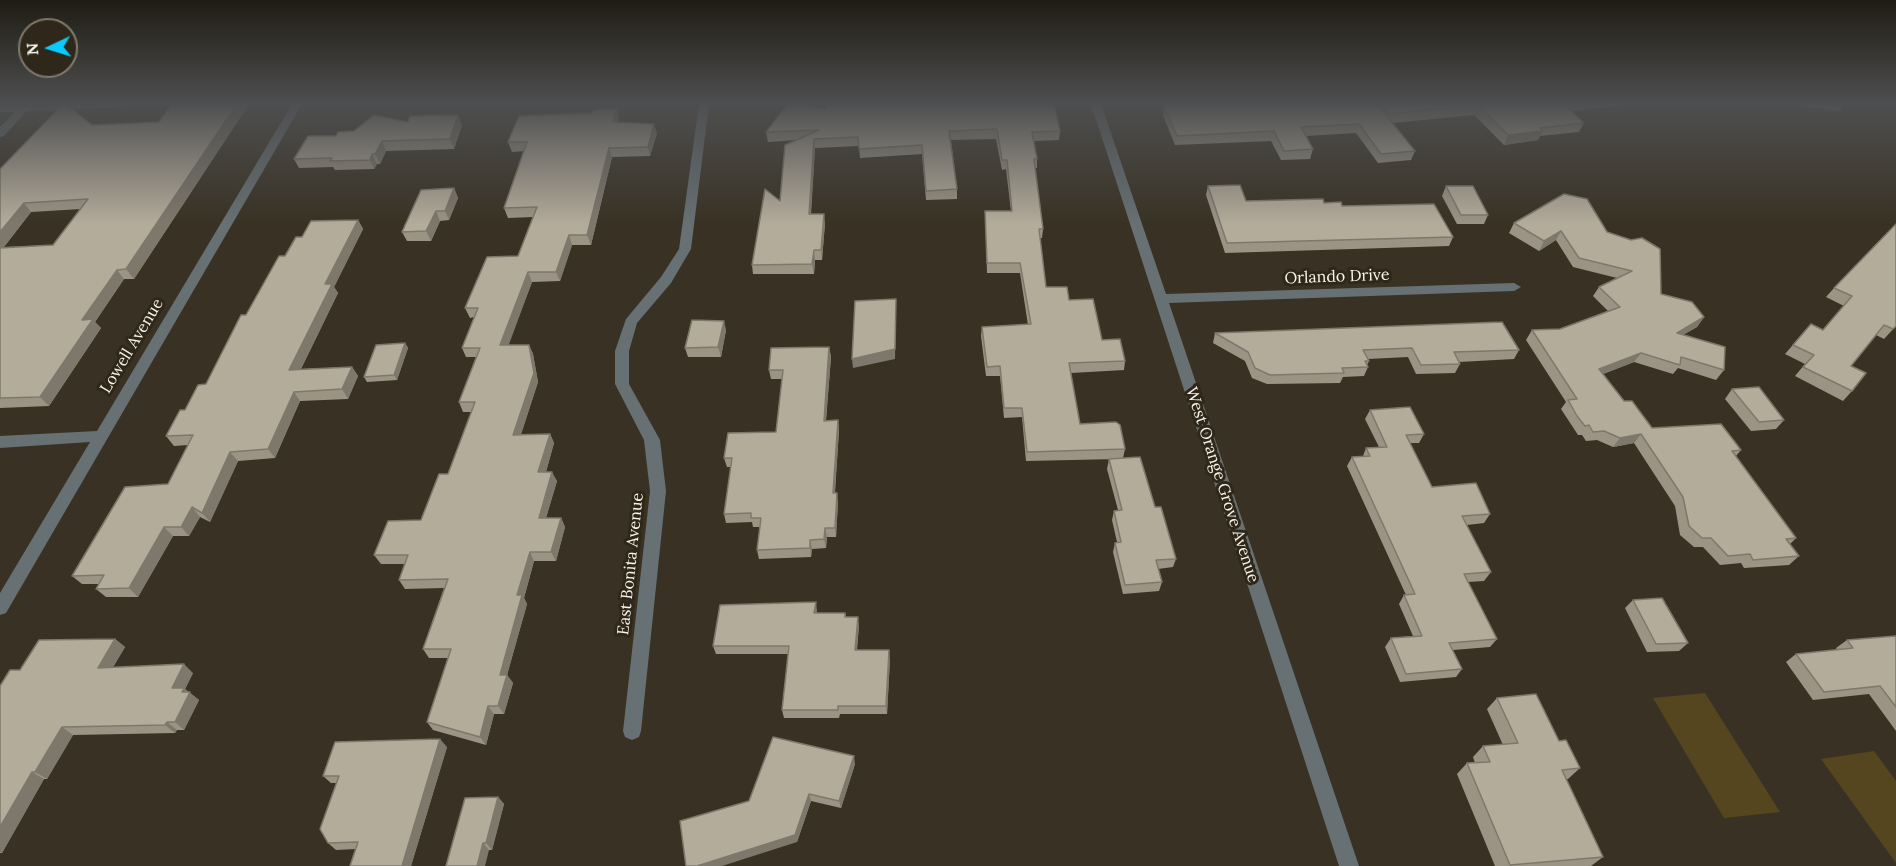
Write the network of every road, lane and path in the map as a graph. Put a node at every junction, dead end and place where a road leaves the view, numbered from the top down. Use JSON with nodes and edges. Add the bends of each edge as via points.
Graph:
{"nodes":[{"id":1,"x":273,"y":144,"type":"edge"},
{"id":2,"x":699,"y":144,"type":"edge"},
{"id":3,"x":1108,"y":144,"type":"edge"},
{"id":4,"x":1514,"y":287,"type":"dead end"},
{"id":5,"x":1160,"y":299,"type":"junction"},
{"id":6,"x":100,"y":436,"type":"junction"},
{"id":7,"x":0,"y":442,"type":"edge"},
{"id":8,"x":0,"y":608,"type":"edge"},
{"id":9,"x":632,"y":731,"type":"dead end"},
{"id":10,"x":1349,"y":866,"type":"edge"}],
"edges":[{"from":1,"to":6,"type":"street","name":"Lowell Avenue"},
{"from":2,"to":9,"type":"street","name":"East Bonita Avenue","via":[[685,249],[666,280],[631,322],[622,351],[621,384],[652,440],[658,490]]},
{"from":3,"to":5,"type":"street","name":"West Orange Grove Avenue"},
{"from":4,"to":5,"type":"street","name":"Orlando Drive"},
{"from":5,"to":10,"type":"street","name":"West Orange Grove Avenue"},
{"from":6,"to":7,"type":"street"},
{"from":6,"to":8,"type":"street","name":"Lowell Avenue"}]}
